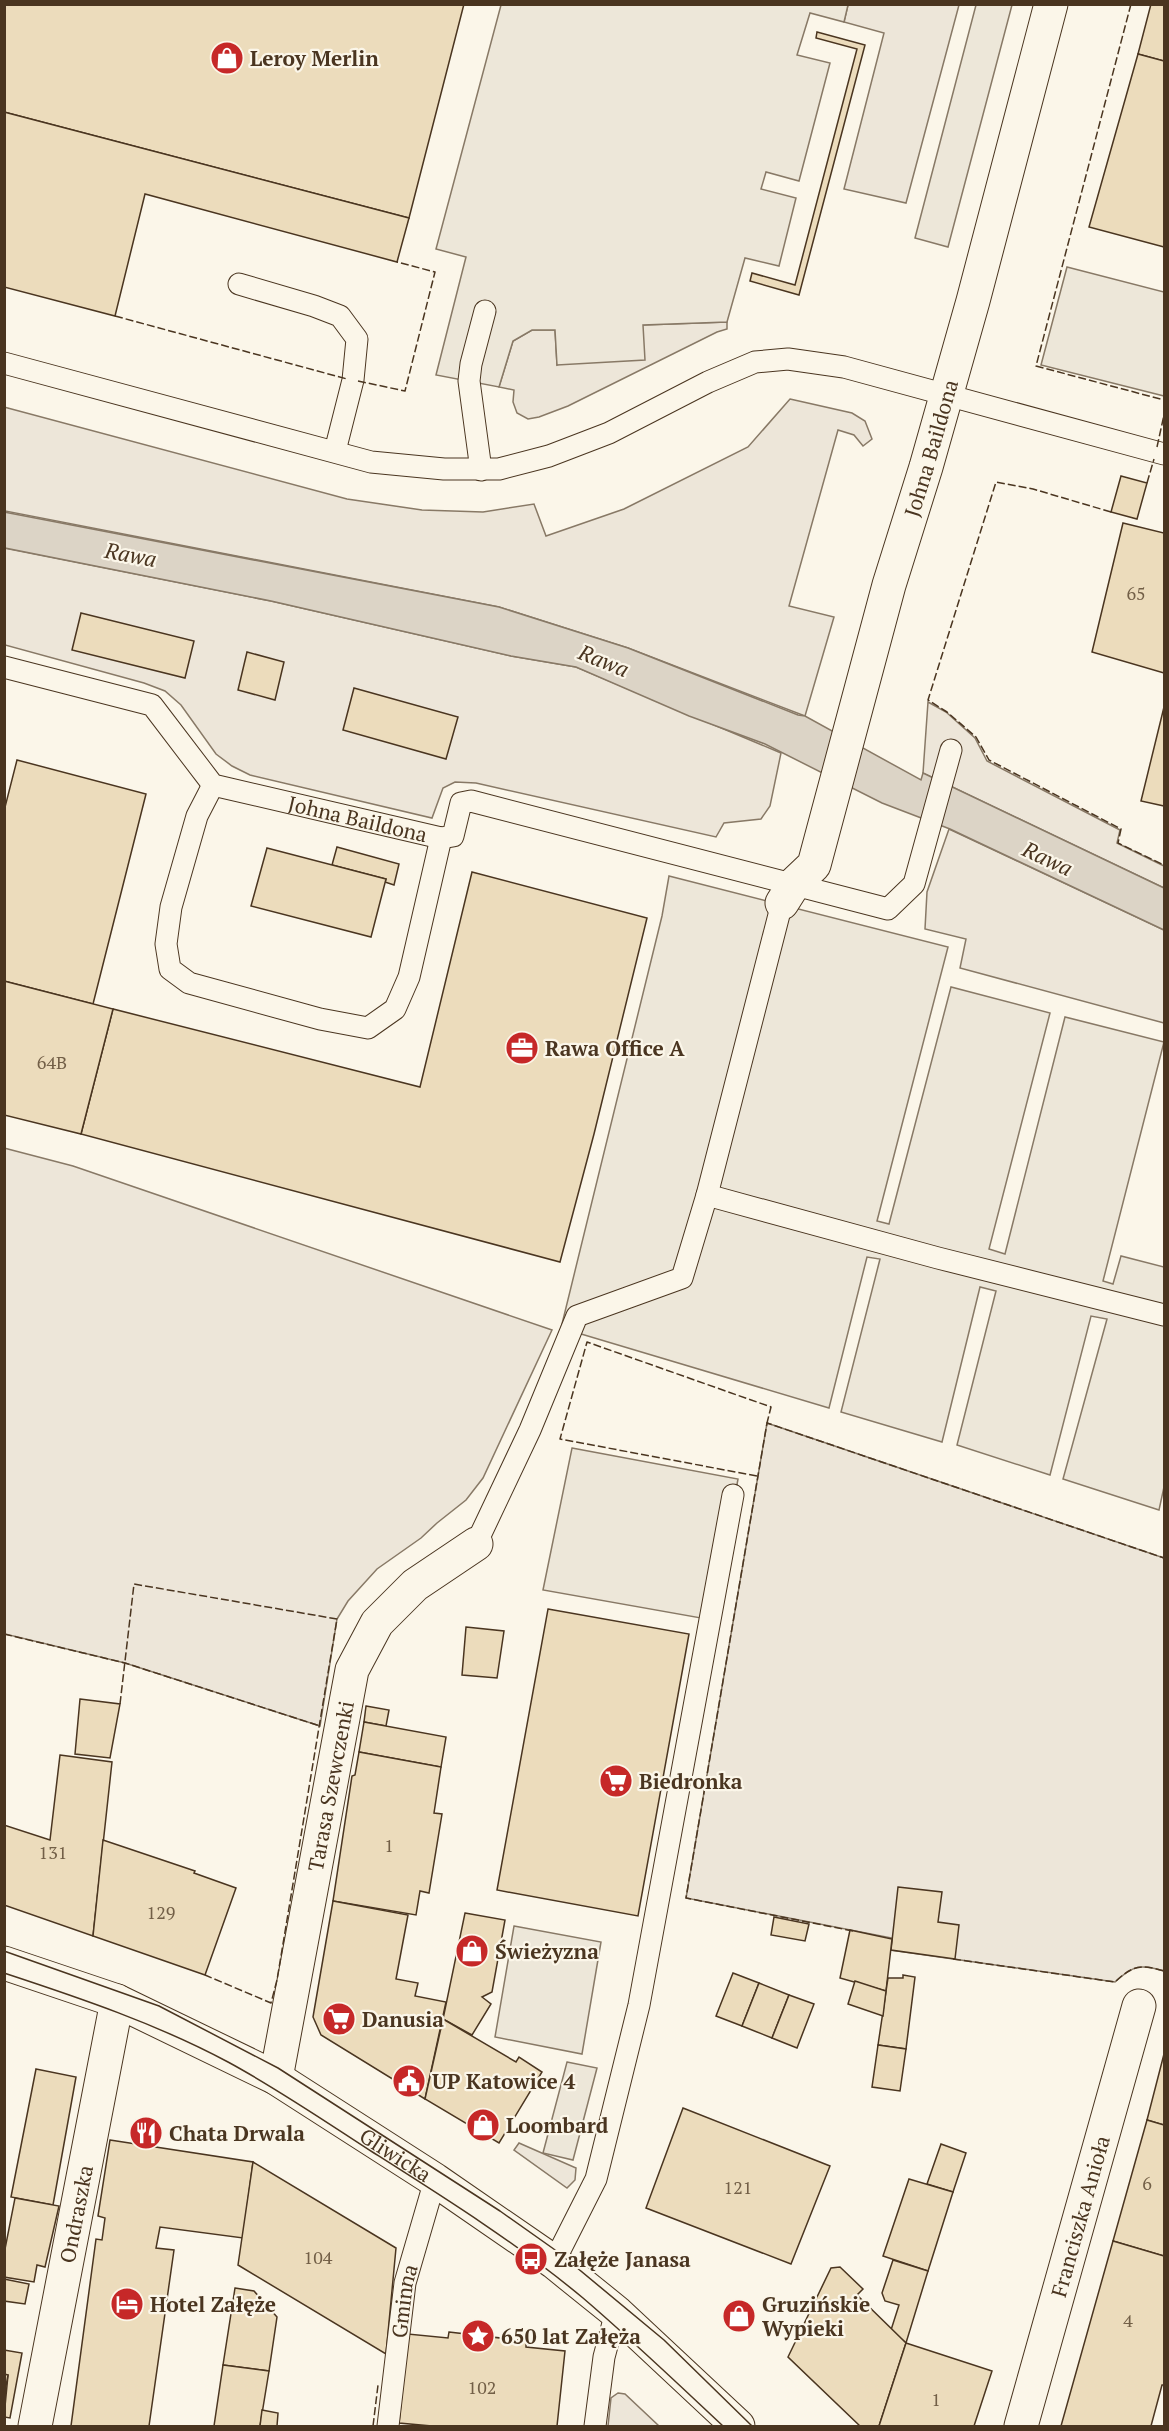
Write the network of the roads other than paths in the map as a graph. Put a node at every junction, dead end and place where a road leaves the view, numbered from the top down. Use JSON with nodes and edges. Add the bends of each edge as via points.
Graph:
{"nodes":[{"id":1,"x":1051,"y":4,"type":"edge"},
{"id":2,"x":239,"y":284,"type":"dead end"},
{"id":3,"x":485,"y":311,"type":"dead end"},
{"id":4,"x":4,"y":363,"type":"edge"},
{"id":5,"x":947,"y":395,"type":"junction"},
{"id":6,"x":335,"y":451,"type":"junction"},
{"id":7,"x":1164,"y":454,"type":"edge"},
{"id":8,"x":481,"y":470,"type":"junction"},
{"id":9,"x":4,"y":667,"type":"edge"},
{"id":10,"x":951,"y":750,"type":"dead end"},
{"id":11,"x":213,"y":785,"type":"junction"},
{"id":12,"x":441,"y":838,"type":"junction"},
{"id":13,"x":788,"y":893,"type":"junction"},
{"id":14,"x":707,"y":1195,"type":"junction"},
{"id":15,"x":1164,"y":1315,"type":"edge"},
{"id":16,"x":733,"y":1495,"type":"dead end"},
{"id":17,"x":476,"y":1544,"type":"joint"},
{"id":18,"x":4,"y":1963,"type":"edge"},
{"id":19,"x":117,"y":2001,"type":"junction"},
{"id":20,"x":1139,"y":2006,"type":"dead end"},
{"id":21,"x":276,"y":2078,"type":"junction"},
{"id":22,"x":435,"y":2180,"type":"junction"},
{"id":23,"x":554,"y":2262,"type":"junction"},
{"id":24,"x":616,"y":2312,"type":"junction"},
{"id":25,"x":35,"y":2427,"type":"edge"},
{"id":26,"x":388,"y":2427,"type":"edge"},
{"id":27,"x":595,"y":2427,"type":"edge"},
{"id":28,"x":738,"y":2427,"type":"edge"},
{"id":29,"x":1021,"y":2427,"type":"edge"}],
"edges":[{"from":1,"to":5,"type":"street","name":"Johna Baildona"},
{"from":2,"to":6,"type":"lane","via":[[340,316],[357,339],[353,380]]},
{"from":3,"to":8,"type":"lane","via":[[469,381]]},
{"from":4,"to":6,"type":"lane"},
{"from":5,"to":7,"type":"lane"},
{"from":5,"to":8,"type":"lane","via":[[844,367],[788,359],[755,362],[609,433],[549,456]]},
{"from":5,"to":13,"type":"street","name":"Johna Baildona","via":[[888,585],[814,865]]},
{"from":6,"to":8,"type":"lane","via":[[371,462]]},
{"from":9,"to":11,"type":"lane","via":[[152,705]]},
{"from":10,"to":13,"type":"lane","via":[[914,884],[888,909]]},
{"from":11,"to":12,"type":"lane","name":"Johna Baildona"},
{"from":11,"to":12,"type":"lane","via":[[197,816],[171,907],[166,944],[170,969],[189,983],[320,1019],[368,1028],[394,1009],[409,978]]},
{"from":12,"to":13,"type":"lane","name":"Johna Baildona","via":[[453,836],[461,803],[471,801]]},
{"from":13,"to":14,"type":"lane"},
{"from":14,"to":15,"type":"lane"},
{"from":14,"to":17,"type":"lane","via":[[682,1278],[577,1316],[530,1430]]},
{"from":16,"to":23,"type":"lane","via":[[639,2005],[596,2179]]},
{"from":17,"to":21,"type":"street","name":"Tarasa Szewczenki","via":[[415,1585],[377,1623],[352,1670]]},
{"from":18,"to":19,"type":"street","name":"Gliwicka"},
{"from":19,"to":21,"type":"street","name":"Gliwicka"},
{"from":19,"to":25,"type":"street","name":"Ondraszka"},
{"from":20,"to":29,"type":"street","name":"Franciszka Anioła"},
{"from":21,"to":22,"type":"street","name":"Gliwicka"},
{"from":22,"to":23,"type":"street","name":"Gliwicka"},
{"from":22,"to":26,"type":"lane","name":"Gminna","via":[[405,2283]]},
{"from":23,"to":24,"type":"street","name":"Gliwicka"},
{"from":24,"to":27,"type":"lane","via":[[604,2357]]},
{"from":24,"to":28,"type":"street","name":"Gliwicka"}]}
